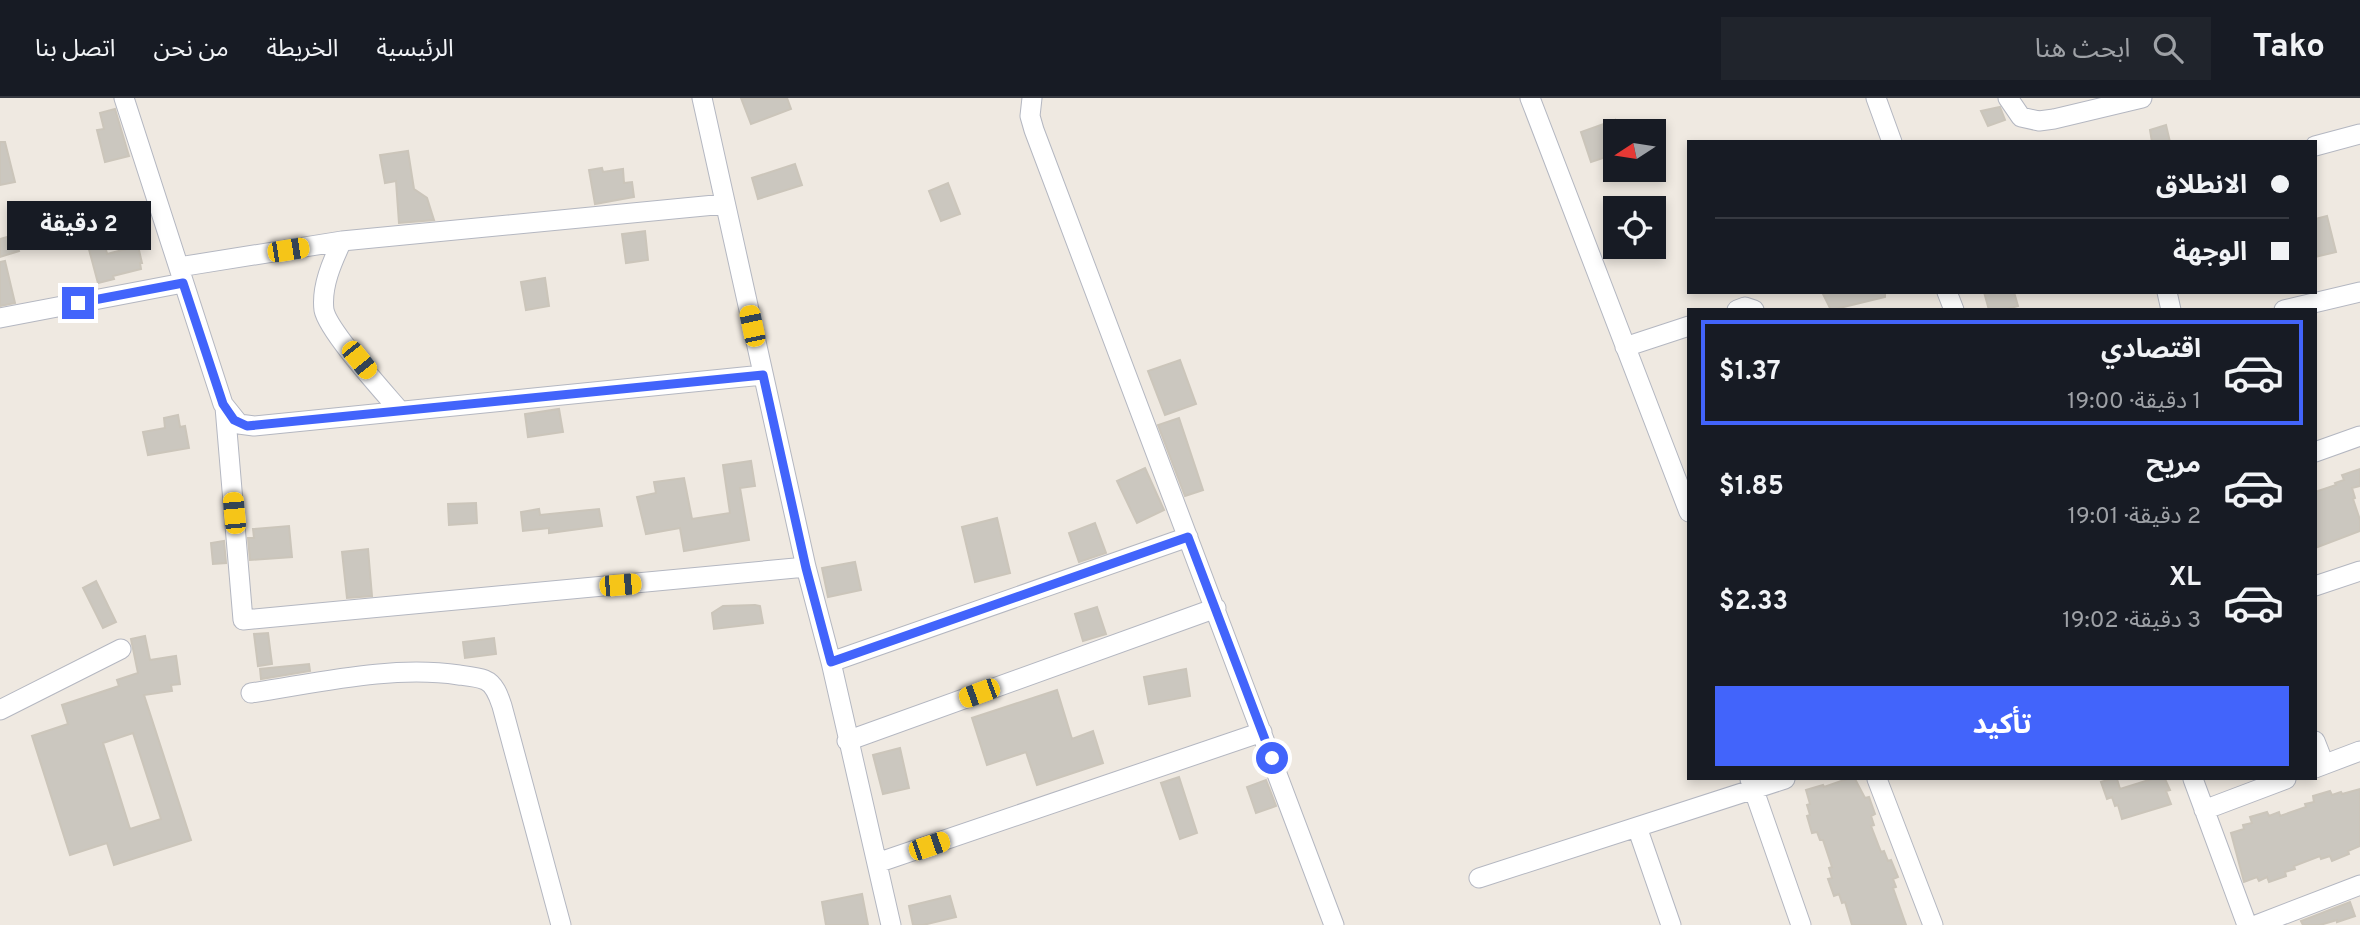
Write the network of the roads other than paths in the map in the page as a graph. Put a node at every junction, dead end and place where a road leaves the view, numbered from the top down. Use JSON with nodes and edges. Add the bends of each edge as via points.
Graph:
{"nodes":[{"id":1,"x":124,"y":98,"type":"edge"},
{"id":2,"x":702,"y":98,"type":"edge"},
{"id":3,"x":1032,"y":98,"type":"edge"},
{"id":4,"x":1530,"y":98,"type":"edge"},
{"id":5,"x":1875,"y":98,"type":"edge"},
{"id":6,"x":2008,"y":98,"type":"edge"},
{"id":7,"x":2141,"y":98,"type":"edge"},
{"id":8,"x":2360,"y":134,"type":"edge"},
{"id":9,"x":1891,"y":140,"type":"edge"},
{"id":10,"x":2317,"y":145,"type":"edge"},
{"id":11,"x":725,"y":204,"type":"junction"},
{"id":12,"x":342,"y":241,"type":"junction"},
{"id":13,"x":181,"y":275,"type":"junction"},
{"id":14,"x":2360,"y":292,"type":"edge"},
{"id":15,"x":2292,"y":308,"type":"edge"},
{"id":16,"x":0,"y":318,"type":"edge"},
{"id":17,"x":1687,"y":327,"type":"edge"},
{"id":18,"x":1625,"y":347,"type":"junction"},
{"id":19,"x":763,"y":375,"type":"junction"},
{"id":20,"x":225,"y":407,"type":"junction"},
{"id":21,"x":400,"y":411,"type":"junction"},
{"id":22,"x":2360,"y":436,"type":"edge"},
{"id":23,"x":2317,"y":451,"type":"edge"},
{"id":24,"x":1687,"y":507,"type":"edge"},
{"id":25,"x":1188,"y":537,"type":"junction"},
{"id":26,"x":806,"y":568,"type":"junction"},
{"id":27,"x":2360,"y":571,"type":"edge"},
{"id":28,"x":2317,"y":585,"type":"edge"},
{"id":29,"x":1216,"y":608,"type":"junction"},
{"id":30,"x":121,"y":649,"type":"dead end"},
{"id":31,"x":831,"y":662,"type":"junction"},
{"id":32,"x":251,"y":693,"type":"dead end"},
{"id":33,"x":0,"y":710,"type":"edge"},
{"id":34,"x":1262,"y":732,"type":"junction"},
{"id":35,"x":848,"y":741,"type":"junction"},
{"id":36,"x":2360,"y":751,"type":"edge"},
{"id":37,"x":2320,"y":766,"type":"edge"},
{"id":38,"x":1778,"y":780,"type":"edge"},
{"id":39,"x":1877,"y":780,"type":"edge"},
{"id":40,"x":2193,"y":780,"type":"edge"},
{"id":41,"x":2283,"y":780,"type":"edge"},
{"id":42,"x":1752,"y":784,"type":"edge"},
{"id":43,"x":2204,"y":810,"type":"junction"},
{"id":44,"x":1637,"y":827,"type":"junction"},
{"id":45,"x":877,"y":863,"type":"junction"},
{"id":46,"x":1479,"y":878,"type":"dead end"},
{"id":47,"x":2360,"y":885,"type":"edge"},
{"id":48,"x":561,"y":925,"type":"edge"},
{"id":49,"x":891,"y":925,"type":"edge"},
{"id":50,"x":1334,"y":925,"type":"edge"},
{"id":51,"x":1671,"y":925,"type":"edge"},
{"id":52,"x":1801,"y":925,"type":"edge"},
{"id":53,"x":1933,"y":925,"type":"edge"},
{"id":54,"x":2246,"y":925,"type":"edge"},
{"id":55,"x":2256,"y":925,"type":"edge"}],
"edges":[{"from":1,"to":13,"type":"street"},
{"from":2,"to":11,"type":"street"},
{"from":3,"to":25,"type":"street","via":[[1034,130]]},
{"from":4,"to":18,"type":"street"},
{"from":5,"to":9,"type":"street"},
{"from":6,"to":7,"type":"street","via":[[2021,117],[2039,121]]},
{"from":8,"to":10,"type":"street"},
{"from":11,"to":12,"type":"street"},
{"from":11,"to":19,"type":"street"},
{"from":12,"to":13,"type":"street"},
{"from":12,"to":21,"type":"street","via":[[327,279],[324,310],[335,332]]},
{"from":13,"to":16,"type":"street"},
{"from":13,"to":20,"type":"street"},
{"from":14,"to":15,"type":"street"},
{"from":17,"to":18,"type":"street"},
{"from":18,"to":24,"type":"street"},
{"from":19,"to":21,"type":"street"},
{"from":19,"to":26,"type":"street"},
{"from":20,"to":21,"type":"street","via":[[234,420],[247,426]]},
{"from":20,"to":26,"type":"street","via":[[243,620]]},
{"from":22,"to":23,"type":"street"},
{"from":25,"to":29,"type":"street"},
{"from":25,"to":31,"type":"street"},
{"from":26,"to":31,"type":"street"},
{"from":27,"to":28,"type":"street"},
{"from":29,"to":34,"type":"street"},
{"from":29,"to":35,"type":"street"},
{"from":30,"to":33,"type":"street"},
{"from":31,"to":35,"type":"street"},
{"from":32,"to":48,"type":"street","via":[[418,672],[487,680],[506,717]]},
{"from":34,"to":45,"type":"street"},
{"from":34,"to":50,"type":"street"},
{"from":35,"to":45,"type":"street"},
{"from":36,"to":37,"type":"street"},
{"from":38,"to":42,"type":"street"},
{"from":39,"to":53,"type":"street"},
{"from":40,"to":43,"type":"street"},
{"from":41,"to":43,"type":"street"},
{"from":42,"to":44,"type":"street"},
{"from":42,"to":52,"type":"street"},
{"from":43,"to":54,"type":"street"},
{"from":44,"to":46,"type":"street"},
{"from":44,"to":51,"type":"street"},
{"from":45,"to":49,"type":"street"},
{"from":47,"to":55,"type":"street"}]}
